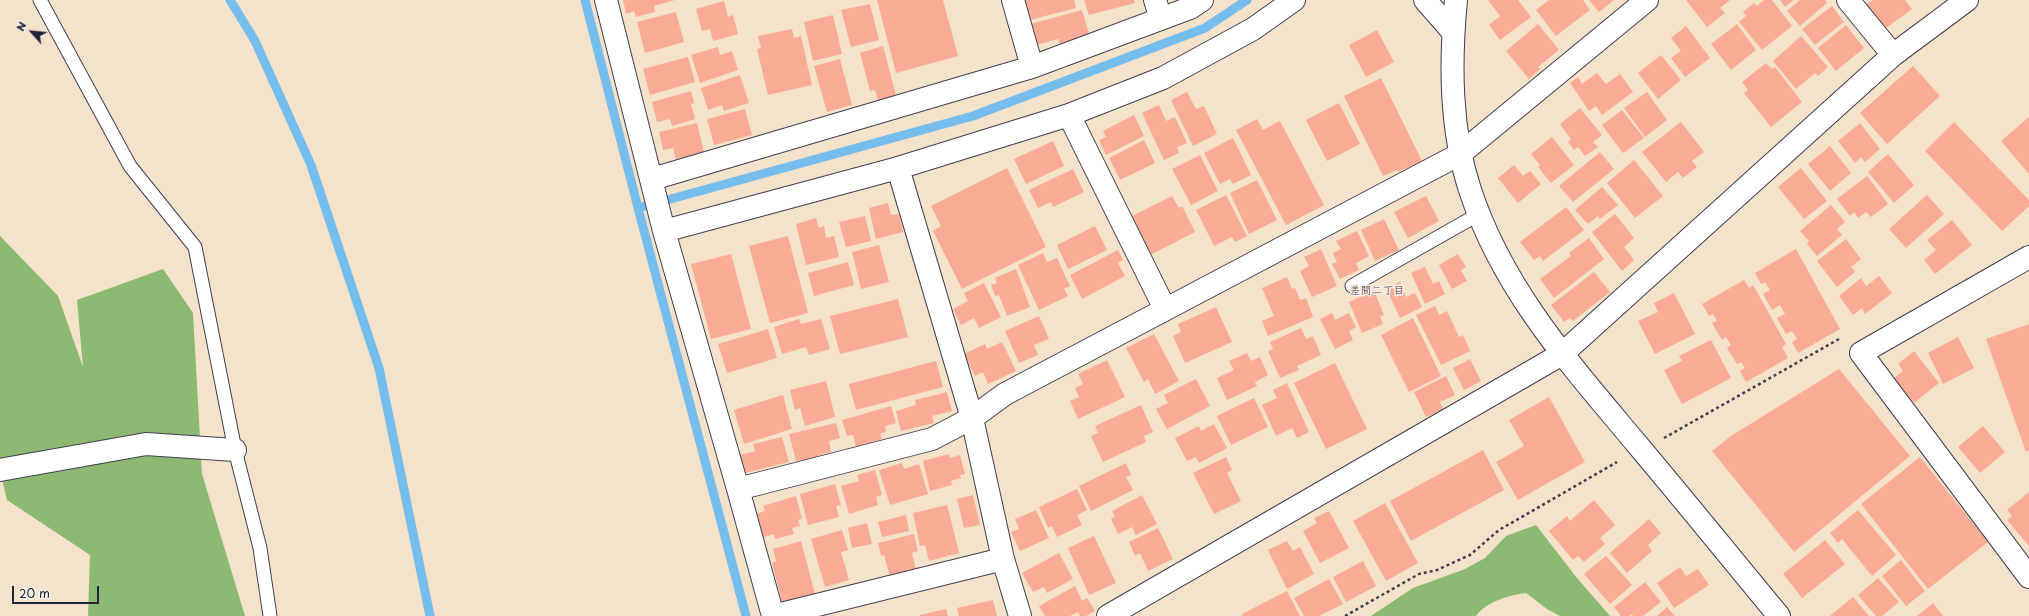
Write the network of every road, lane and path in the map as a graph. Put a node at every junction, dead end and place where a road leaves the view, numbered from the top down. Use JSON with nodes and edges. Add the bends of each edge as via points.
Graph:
{"nodes":[{"id":1,"x":40,"y":0,"type":"edge"},
{"id":2,"x":606,"y":0,"type":"edge"},
{"id":3,"x":1013,"y":0,"type":"edge"},
{"id":4,"x":1202,"y":0,"type":"edge"},
{"id":5,"x":1294,"y":0,"type":"edge"},
{"id":6,"x":1425,"y":0,"type":"edge"},
{"id":7,"x":1456,"y":0,"type":"edge"},
{"id":8,"x":1648,"y":0,"type":"edge"},
{"id":9,"x":1848,"y":0,"type":"edge"},
{"id":10,"x":1967,"y":0,"type":"edge"},
{"id":11,"x":1158,"y":10,"type":"edge"},
{"id":12,"x":1453,"y":32,"type":"junction"},
{"id":13,"x":1894,"y":55,"type":"junction"},
{"id":14,"x":1032,"y":67,"type":"junction"},
{"id":15,"x":1069,"y":115,"type":"junction"},
{"id":16,"x":1460,"y":154,"type":"junction"},
{"id":17,"x":898,"y":168,"type":"junction"},
{"id":18,"x":652,"y":179,"type":"junction"},
{"id":19,"x":1479,"y":214,"type":"junction"},
{"id":20,"x":664,"y":231,"type":"junction"},
{"id":21,"x":2029,"y":257,"type":"edge"},
{"id":22,"x":1352,"y":286,"type":"dead end"},
{"id":23,"x":1165,"y":309,"type":"junction"},
{"id":24,"x":1562,"y":354,"type":"junction"},
{"id":25,"x":972,"y":418,"type":"junction"},
{"id":26,"x":235,"y":450,"type":"junction"},
{"id":27,"x":1618,"y":462,"type":"dead end"},
{"id":28,"x":0,"y":470,"type":"edge"},
{"id":29,"x":738,"y":489,"type":"junction"},
{"id":30,"x":1004,"y":559,"type":"junction"},
{"id":31,"x":2029,"y":577,"type":"edge"},
{"id":32,"x":270,"y":616,"type":"edge"},
{"id":33,"x":773,"y":616,"type":"edge"},
{"id":34,"x":1020,"y":616,"type":"edge"},
{"id":35,"x":1108,"y":616,"type":"edge"},
{"id":36,"x":1345,"y":616,"type":"edge"},
{"id":37,"x":1779,"y":616,"type":"edge"}],
"edges":[{"from":1,"to":26,"type":"lane","via":[[130,166],[195,247]]},
{"from":2,"to":18,"type":"street"},
{"from":3,"to":14,"type":"street"},
{"from":4,"to":11,"type":"street","via":[[1190,8]]},
{"from":5,"to":15,"type":"street","via":[[1253,29],[1162,78]]},
{"from":6,"to":12,"type":"street"},
{"from":7,"to":12,"type":"street"},
{"from":8,"to":16,"type":"street"},
{"from":9,"to":13,"type":"street"},
{"from":10,"to":13,"type":"street"},
{"from":11,"to":14,"type":"street"},
{"from":12,"to":16,"type":"street","via":[[1453,98]]},
{"from":13,"to":24,"type":"street"},
{"from":14,"to":18,"type":"street"},
{"from":15,"to":17,"type":"street"},
{"from":15,"to":23,"type":"street"},
{"from":16,"to":19,"type":"street"},
{"from":16,"to":23,"type":"street"},
{"from":17,"to":20,"type":"street"},
{"from":17,"to":25,"type":"street"},
{"from":18,"to":20,"type":"street"},
{"from":19,"to":22,"type":"lane"},
{"from":19,"to":24,"type":"street","via":[[1501,262],[1527,307]]},
{"from":20,"to":29,"type":"street"},
{"from":21,"to":31,"type":"street","via":[[1861,353]]},
{"from":23,"to":25,"type":"street","via":[[1005,394]]},
{"from":24,"to":35,"type":"street"},
{"from":24,"to":37,"type":"street"},
{"from":25,"to":29,"type":"street","via":[[932,439]]},
{"from":25,"to":30,"type":"street"},
{"from":26,"to":28,"type":"street","via":[[146,444]]},
{"from":26,"to":32,"type":"lane","via":[[260,548]]},
{"from":27,"to":36,"type":"path","via":[[1499,530],[1470,555],[1437,570],[1419,574]]},
{"from":29,"to":33,"type":"street"},
{"from":30,"to":33,"type":"street"},
{"from":30,"to":34,"type":"street"}]}
